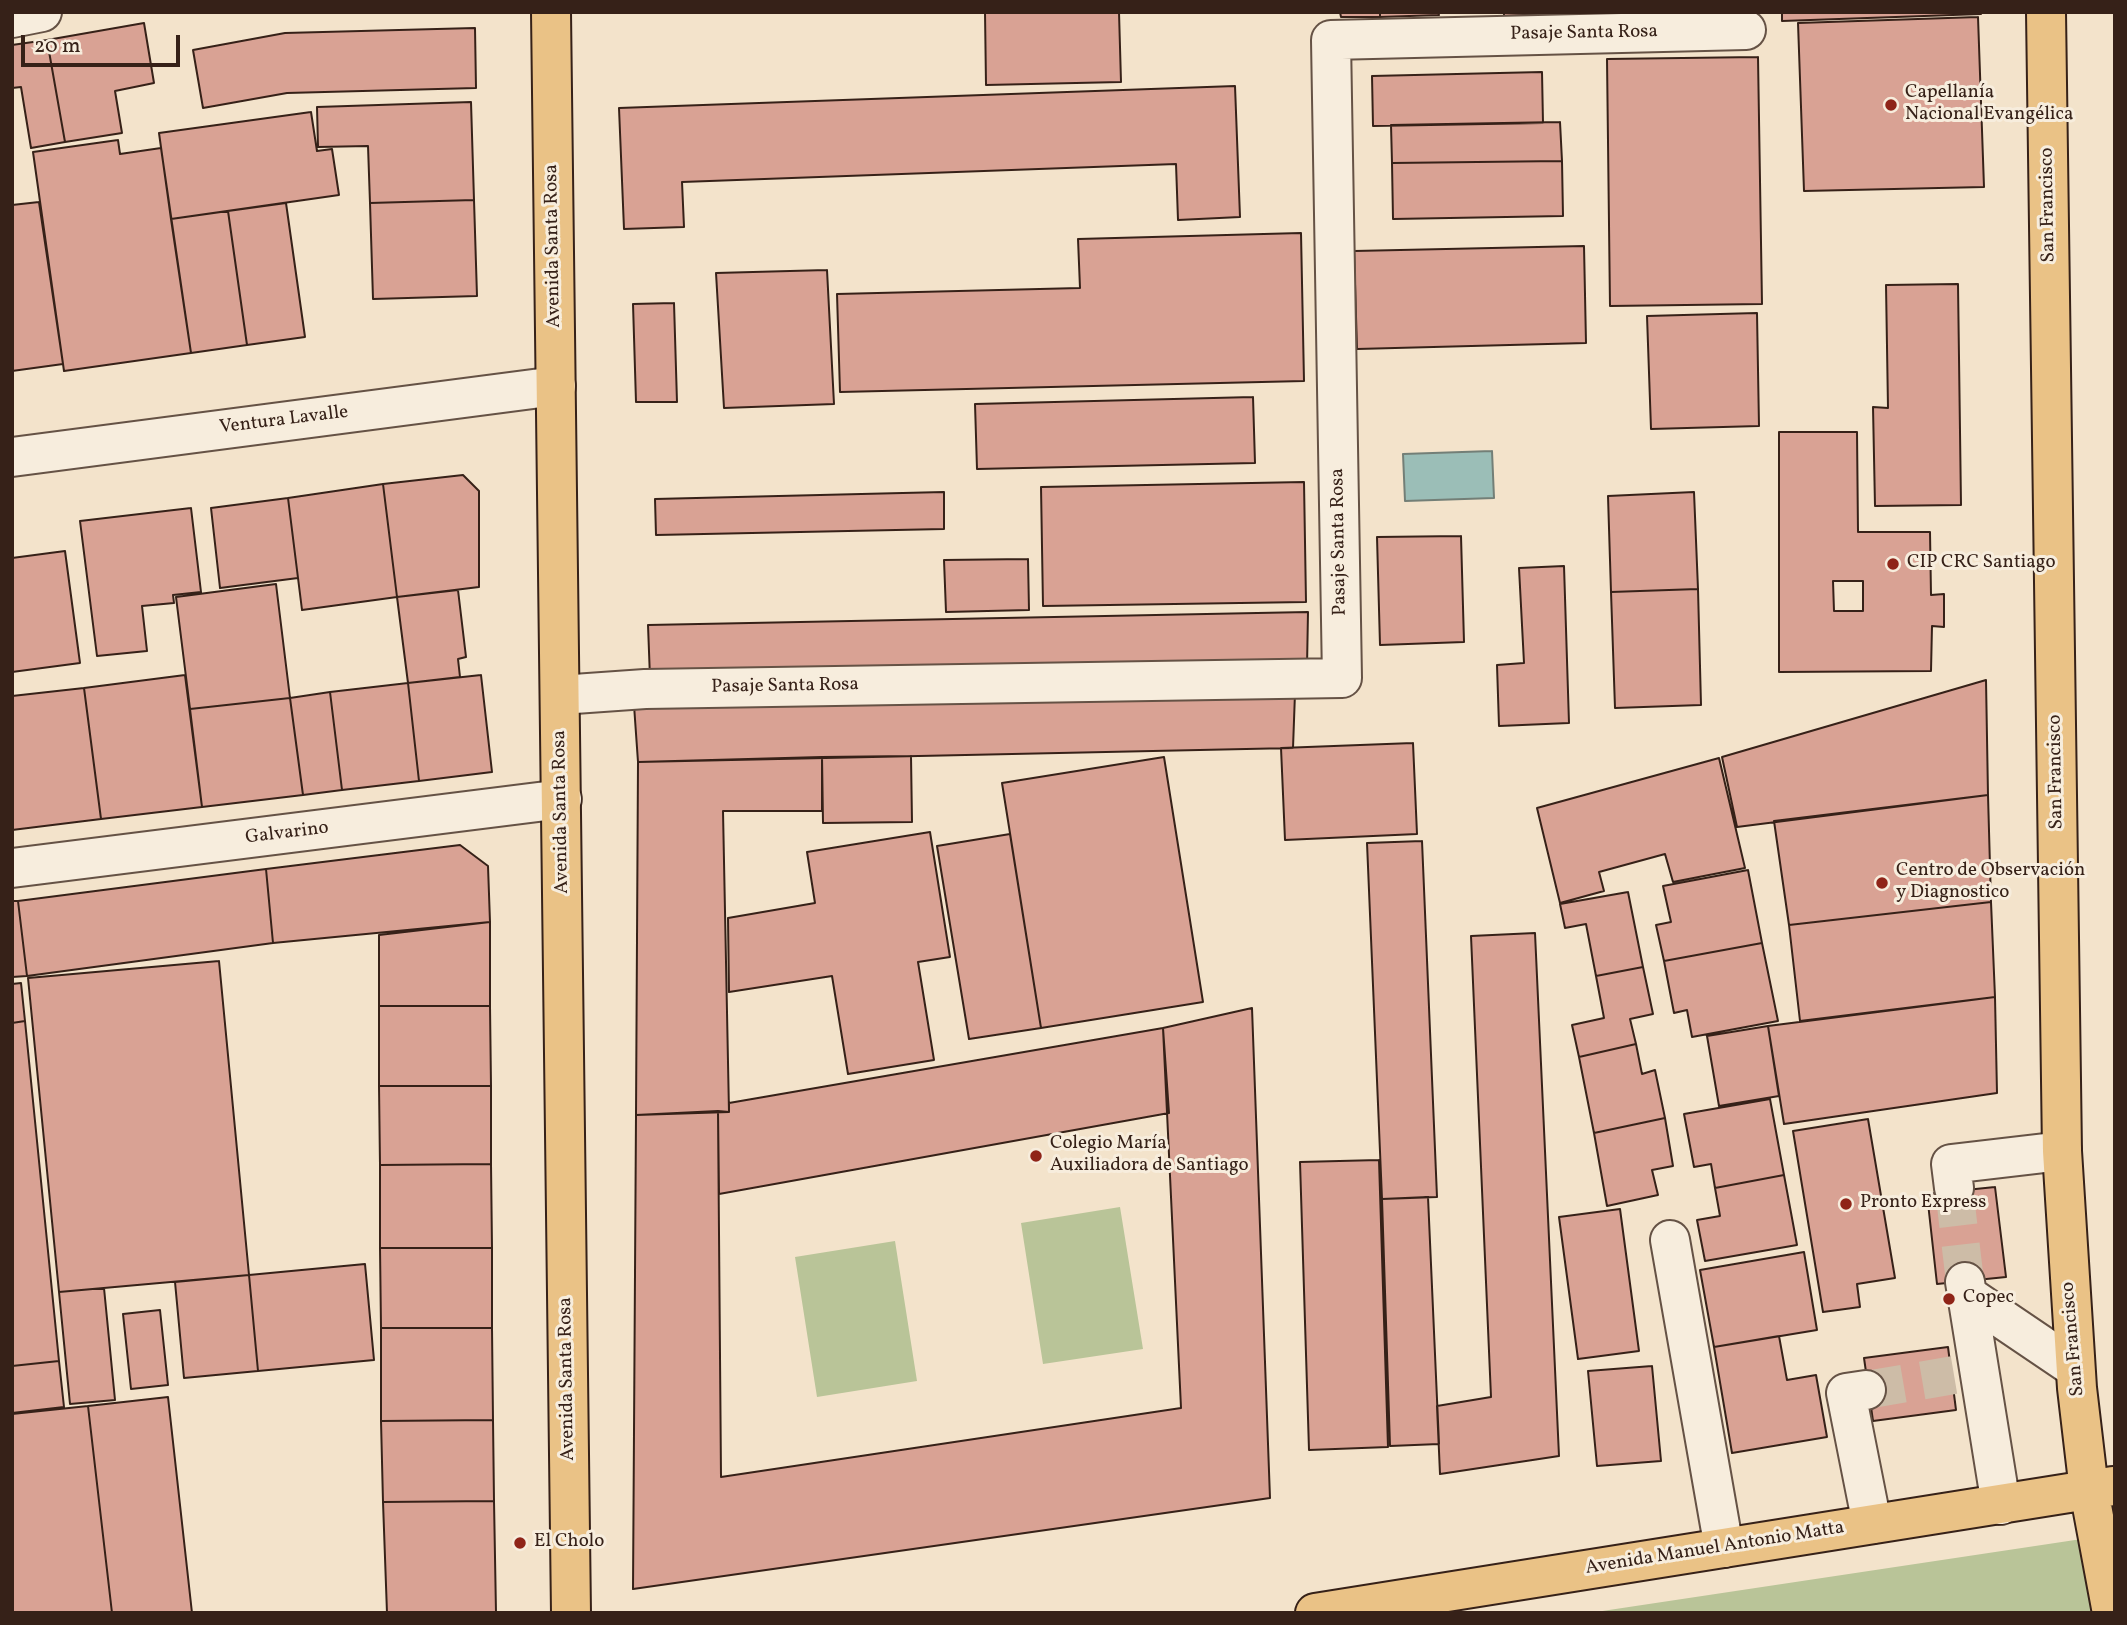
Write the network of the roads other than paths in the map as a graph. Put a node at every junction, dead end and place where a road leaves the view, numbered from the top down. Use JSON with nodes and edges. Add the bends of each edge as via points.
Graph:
{"nodes":[{"id":1,"x":42,"y":12,"type":"edge"},
{"id":2,"x":551,"y":12,"type":"edge"},
{"id":3,"x":2046,"y":12,"type":"edge"},
{"id":4,"x":12,"y":18,"type":"edge"},
{"id":5,"x":1746,"y":30,"type":"dead end"},
{"id":6,"x":556,"y":386,"type":"junction"},
{"id":7,"x":12,"y":457,"type":"edge"},
{"id":8,"x":561,"y":695,"type":"junction"},
{"id":9,"x":562,"y":799,"type":"junction"},
{"id":10,"x":12,"y":868,"type":"edge"},
{"id":11,"x":2062,"y":1151,"type":"junction"},
{"id":12,"x":1954,"y":1188,"type":"tunnel mouth"},
{"id":13,"x":1670,"y":1240,"type":"dead end"},
{"id":14,"x":2075,"y":1368,"type":"junction"},
{"id":15,"x":1866,"y":1390,"type":"tunnel mouth"},
{"id":16,"x":2102,"y":1488,"type":"edge"},
{"id":17,"x":2001,"y":1505,"type":"junction"},
{"id":18,"x":1872,"y":1524,"type":"junction"},
{"id":19,"x":1724,"y":1548,"type":"junction"},
{"id":20,"x":571,"y":1613,"type":"edge"},
{"id":21,"x":1315,"y":1613,"type":"edge"},
{"id":22,"x":2112,"y":1613,"type":"edge"}],
"edges":[{"from":1,"to":4,"type":"street"},
{"from":2,"to":6,"type":"main road","name":"Avenida Santa Rosa"},
{"from":3,"to":11,"type":"main road","name":"San Francisco"},
{"from":5,"to":8,"type":"street","name":"Pasaje Santa Rosa","via":[[1331,40],[1342,678],[645,689]]},
{"from":6,"to":7,"type":"street","name":"Ventura Lavalle"},
{"from":6,"to":8,"type":"main road","name":"Avenida Santa Rosa"},
{"from":8,"to":9,"type":"main road","name":"Avenida Santa Rosa"},
{"from":9,"to":10,"type":"street","name":"Galvarino"},
{"from":9,"to":20,"type":"main road","name":"Avenida Santa Rosa"},
{"from":11,"to":12,"type":"street","via":[[1951,1164]]},
{"from":11,"to":14,"type":"main road","name":"San Francisco"},
{"from":13,"to":19,"type":"street"},
{"from":14,"to":16,"type":"main road","name":"San Francisco"},
{"from":14,"to":17,"type":"street","via":[[1966,1289],[1967,1373]]},
{"from":15,"to":18,"type":"street","via":[[1846,1393]]},
{"from":16,"to":17,"type":"main road","name":"Avenida Manuel Antonio Matta"},
{"from":16,"to":22,"type":"main road","name":"San Francisco"},
{"from":17,"to":18,"type":"main road","name":"Avenida Manuel Antonio Matta"},
{"from":18,"to":19,"type":"main road","name":"Avenida Manuel Antonio Matta"},
{"from":19,"to":21,"type":"main road","name":"Avenida Manuel Antonio Matta"}]}
